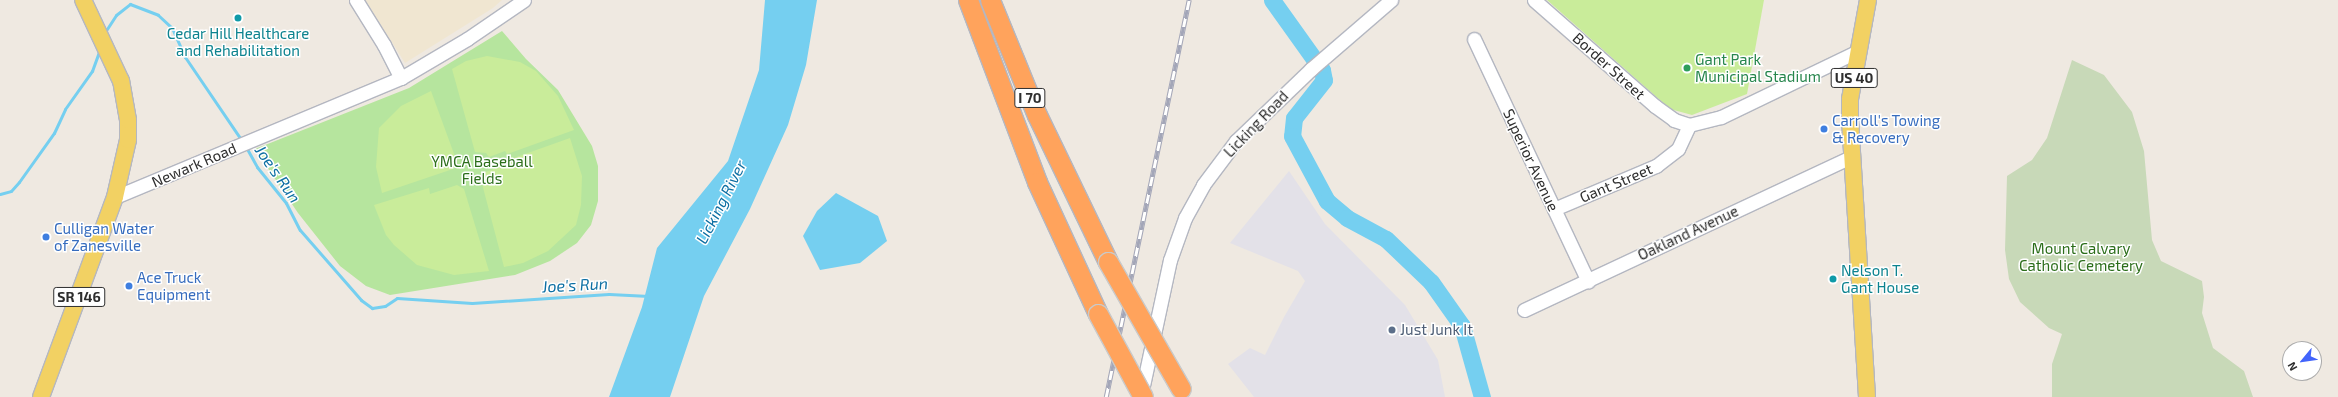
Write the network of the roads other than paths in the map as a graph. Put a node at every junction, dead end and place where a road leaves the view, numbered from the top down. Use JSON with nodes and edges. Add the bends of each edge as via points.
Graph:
{"nodes":[{"id":1,"x":356,"y":0,"type":"edge"},
{"id":2,"x":524,"y":0,"type":"edge"},
{"id":3,"x":968,"y":0,"type":"edge"},
{"id":4,"x":990,"y":0,"type":"edge"},
{"id":5,"x":1391,"y":0,"type":"edge"},
{"id":6,"x":1534,"y":0,"type":"edge"},
{"id":7,"x":1868,"y":0,"type":"edge"},
{"id":8,"x":83,"y":2,"type":"edge"},
{"id":9,"x":1474,"y":39,"type":"dead end"},
{"id":10,"x":1858,"y":51,"type":"junction"},
{"id":11,"x":401,"y":78,"type":"junction"},
{"id":12,"x":1689,"y":125,"type":"junction"},
{"id":13,"x":1853,"y":156,"type":"junction"},
{"id":14,"x":115,"y":197,"type":"junction"},
{"id":15,"x":1554,"y":209,"type":"junction"},
{"id":16,"x":1588,"y":281,"type":"junction"},
{"id":17,"x":1524,"y":310,"type":"dead end"},
{"id":18,"x":1183,"y":393,"type":"edge"},
{"id":19,"x":41,"y":397,"type":"edge"},
{"id":20,"x":1141,"y":397,"type":"edge"},
{"id":21,"x":1867,"y":397,"type":"edge"}],
"edges":[{"from":1,"to":11,"type":"street"},
{"from":2,"to":11,"type":"street","name":"Newark Road","via":[[467,39]]},
{"from":3,"to":20,"type":"highway","number":"I 70","bridge":true,"via":[[1037,182],[1098,314]]},
{"from":4,"to":18,"type":"highway","number":"I 70","bridge":true,"via":[[1037,115],[1108,262]]},
{"from":5,"to":20,"type":"street","name":"Licking Road","via":[[1311,69],[1236,141],[1203,185],[1170,260]]},
{"from":6,"to":12,"type":"street","name":"Border Street","via":[[1654,106],[1674,120]]},
{"from":7,"to":10,"type":"main road","number":"US 40"},
{"from":8,"to":14,"type":"main road","number":"SR 146","via":[[116,69],[126,102],[128,120],[125,160]]},
{"from":9,"to":15,"type":"street","name":"Superior Avenue"},
{"from":10,"to":12,"type":"street","via":[[1721,117]]},
{"from":10,"to":13,"type":"main road","number":"US 40","via":[[1850,99]]},
{"from":11,"to":14,"type":"street","name":"Newark Road"},
{"from":12,"to":15,"type":"street","name":"Gant Street","via":[[1678,149],[1656,166]]},
{"from":13,"to":16,"type":"street","name":"Oakland Avenue"},
{"from":13,"to":21,"type":"main road","number":"US 40"},
{"from":14,"to":19,"type":"main road","number":"SR 146"},
{"from":15,"to":16,"type":"street","name":"Superior Avenue"},
{"from":16,"to":17,"type":"street","name":"Oakland Avenue"}]}
